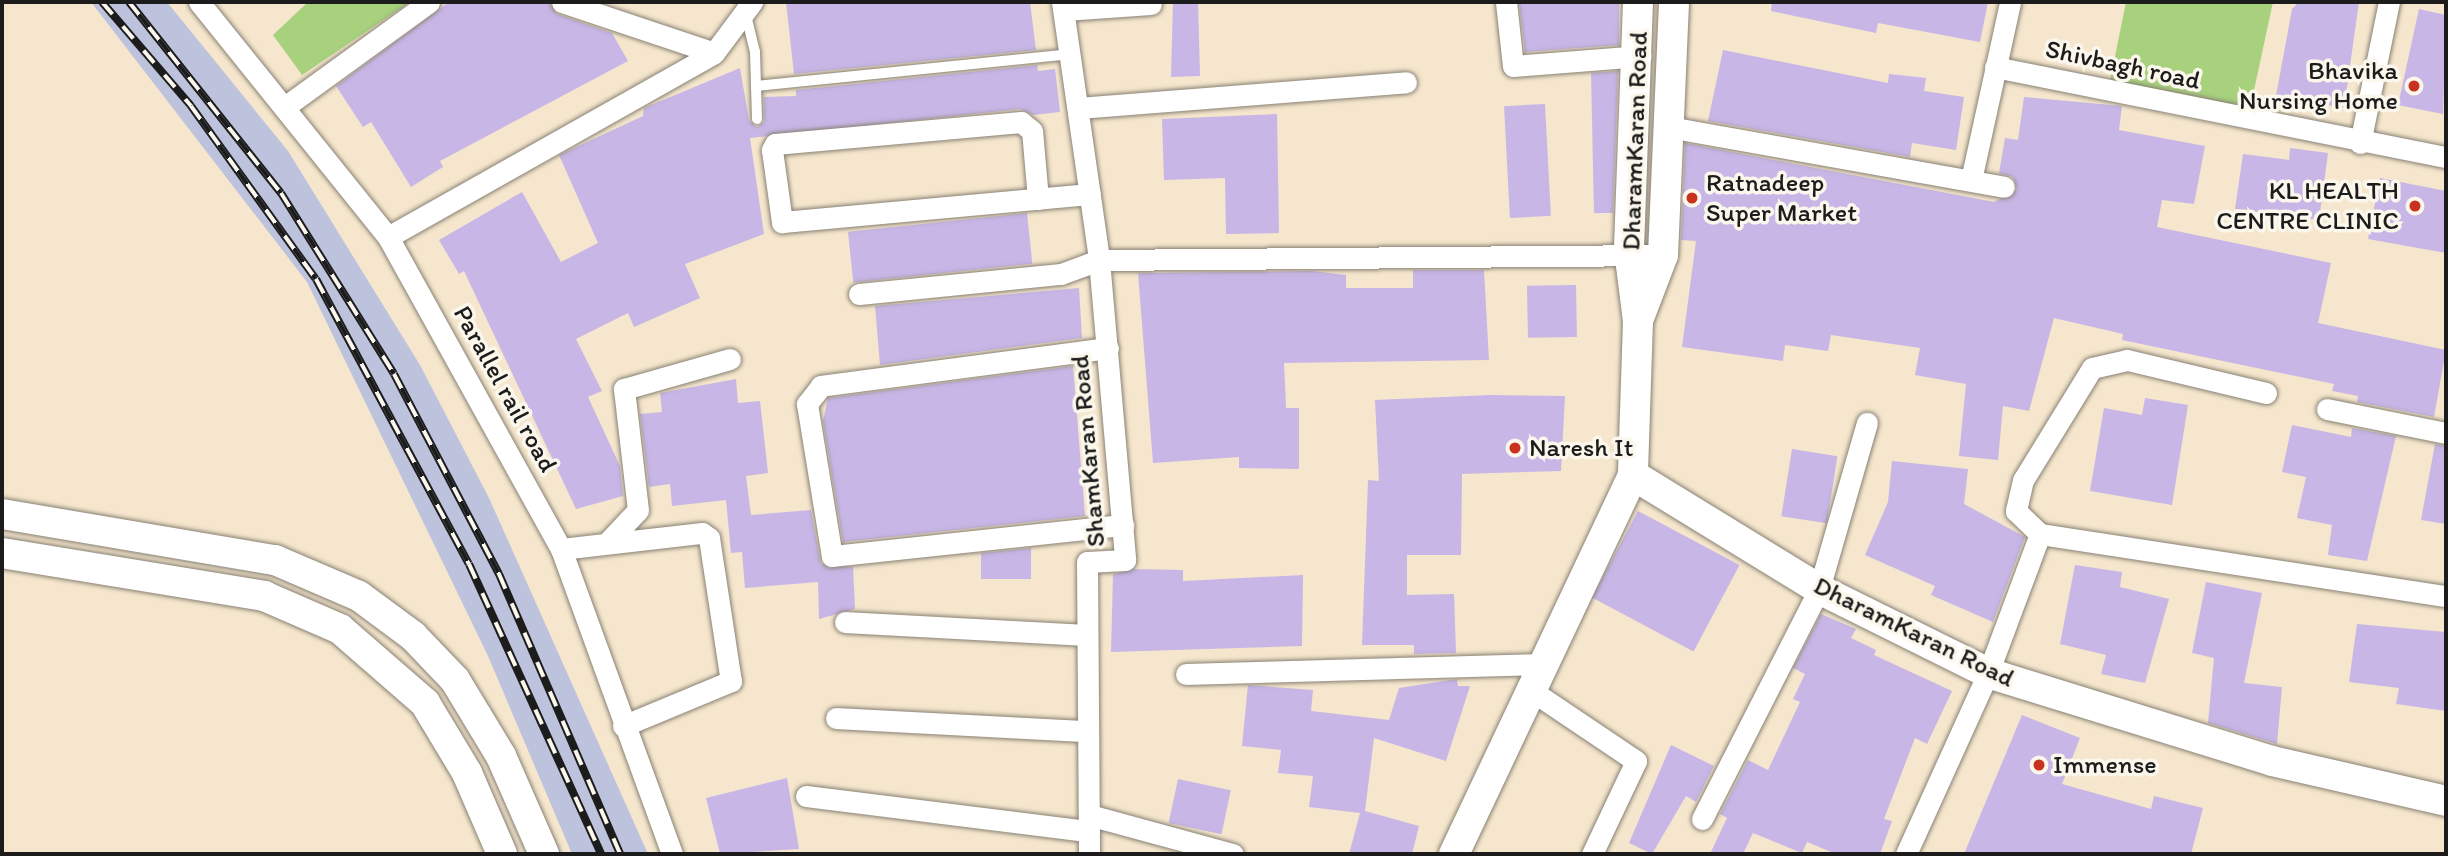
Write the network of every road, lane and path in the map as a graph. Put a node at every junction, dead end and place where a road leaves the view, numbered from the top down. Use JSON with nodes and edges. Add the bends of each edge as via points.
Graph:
{"nodes":[{"id":1,"x":199,"y":2,"type":"edge"},
{"id":2,"x":429,"y":2,"type":"edge"},
{"id":3,"x":562,"y":2,"type":"edge"},
{"id":4,"x":1506,"y":2,"type":"edge"},
{"id":5,"x":1638,"y":2,"type":"edge"},
{"id":6,"x":1674,"y":2,"type":"edge"},
{"id":7,"x":2010,"y":2,"type":"edge"},
{"id":8,"x":2389,"y":2,"type":"edge"},
{"id":9,"x":1151,"y":4,"type":"dead end"},
{"id":10,"x":1063,"y":6,"type":"edge"},
{"id":11,"x":749,"y":7,"type":"edge"},
{"id":12,"x":714,"y":52,"type":"junction"},
{"id":13,"x":1071,"y":54,"type":"junction"},
{"id":14,"x":1641,"y":56,"type":"junction"},
{"id":15,"x":1995,"y":67,"type":"junction"},
{"id":16,"x":1406,"y":82,"type":"dead end"},
{"id":17,"x":756,"y":86,"type":"junction"},
{"id":18,"x":286,"y":106,"type":"junction"},
{"id":19,"x":1079,"y":108,"type":"junction"},
{"id":20,"x":757,"y":119,"type":"dead end"},
{"id":21,"x":1674,"y":128,"type":"junction"},
{"id":22,"x":2360,"y":143,"type":"junction"},
{"id":23,"x":2446,"y":156,"type":"edge"},
{"id":24,"x":1971,"y":180,"type":"junction"},
{"id":25,"x":2004,"y":187,"type":"dead end"},
{"id":26,"x":1090,"y":194,"type":"junction"},
{"id":27,"x":1038,"y":199,"type":"junction"},
{"id":28,"x":388,"y":237,"type":"junction"},
{"id":29,"x":1629,"y":250,"type":"junction"},
{"id":30,"x":1663,"y":255,"type":"junction"},
{"id":31,"x":1099,"y":260,"type":"junction"},
{"id":32,"x":859,"y":294,"type":"dead end"},
{"id":33,"x":1638,"y":321,"type":"junction"},
{"id":34,"x":1108,"y":348,"type":"junction"},
{"id":35,"x":730,"y":359,"type":"dead end"},
{"id":36,"x":2266,"y":393,"type":"dead end"},
{"id":37,"x":2327,"y":409,"type":"dead end"},
{"id":38,"x":1867,"y":423,"type":"dead end"},
{"id":39,"x":2446,"y":433,"type":"edge"},
{"id":40,"x":1633,"y":475,"type":"junction"},
{"id":41,"x":2,"y":514,"type":"edge"},
{"id":42,"x":1123,"y":525,"type":"junction"},
{"id":43,"x":2040,"y":534,"type":"junction"},
{"id":44,"x":607,"y":543,"type":"junction"},
{"id":45,"x":204,"y":548,"type":"junction"},
{"id":46,"x":561,"y":549,"type":"junction"},
{"id":47,"x":2,"y":553,"type":"edge"},
{"id":48,"x":200,"y":586,"type":"junction"},
{"id":49,"x":1819,"y":589,"type":"junction"},
{"id":50,"x":2446,"y":596,"type":"edge"},
{"id":51,"x":845,"y":622,"type":"dead end"},
{"id":52,"x":1086,"y":635,"type":"junction"},
{"id":53,"x":1988,"y":673,"type":"junction"},
{"id":54,"x":1186,"y":674,"type":"dead end"},
{"id":55,"x":1534,"y":677,"type":"junction"},
{"id":56,"x":836,"y":718,"type":"dead end"},
{"id":57,"x":623,"y":726,"type":"junction"},
{"id":58,"x":1087,"y":732,"type":"junction"},
{"id":59,"x":806,"y":796,"type":"dead end"},
{"id":60,"x":2446,"y":802,"type":"edge"},
{"id":61,"x":1702,"y":819,"type":"dead end"},
{"id":62,"x":1089,"y":823,"type":"junction"},
{"id":63,"x":502,"y":854,"type":"edge"},
{"id":64,"x":544,"y":854,"type":"edge"},
{"id":65,"x":672,"y":854,"type":"edge"},
{"id":66,"x":1089,"y":854,"type":"edge"},
{"id":67,"x":1233,"y":854,"type":"edge"},
{"id":68,"x":1454,"y":854,"type":"edge"},
{"id":69,"x":1592,"y":854,"type":"edge"},
{"id":70,"x":1906,"y":854,"type":"edge"}],
"edges":[{"from":1,"to":18,"type":"street","name":"Parallel rail road"},
{"from":2,"to":18,"type":"street"},
{"from":3,"to":12,"type":"street"},
{"from":4,"to":14,"type":"street","via":[[1513,66]]},
{"from":5,"to":14,"type":"street","name":"DharamKaran Road"},
{"from":6,"to":21,"type":"street","name":"DharamKaran Road"},
{"from":7,"to":15,"type":"street"},
{"from":8,"to":22,"type":"street"},
{"from":9,"to":10,"type":"street"},
{"from":10,"to":13,"type":"street","name":"ShamKaran Road"},
{"from":11,"to":12,"type":"street"},
{"from":11,"to":17,"type":"lane"},
{"from":12,"to":28,"type":"street"},
{"from":13,"to":17,"type":"lane"},
{"from":13,"to":19,"type":"street","name":"ShamKaran Road"},
{"from":14,"to":29,"type":"street","name":"DharamKaran Road"},
{"from":15,"to":22,"type":"street","name":"Shivbagh road"},
{"from":15,"to":24,"type":"street"},
{"from":16,"to":19,"type":"street"},
{"from":17,"to":20,"type":"lane"},
{"from":18,"to":28,"type":"street","name":"Parallel rail road"},
{"from":19,"to":26,"type":"street","name":"ShamKaran Road"},
{"from":21,"to":24,"type":"street"},
{"from":21,"to":30,"type":"street","name":"DharamKaran Road"},
{"from":22,"to":23,"type":"street","name":"Shivbagh road"},
{"from":24,"to":25,"type":"street"},
{"from":26,"to":27,"type":"street"},
{"from":26,"to":31,"type":"street","name":"ShamKaran Road"},
{"from":27,"to":27,"type":"street","via":[[782,222],[772,150],[775,144],[1021,122],[1032,131]]},
{"from":28,"to":46,"type":"street","name":"Parallel rail road"},
{"from":29,"to":30,"type":"street"},
{"from":29,"to":31,"type":"street"},
{"from":29,"to":33,"type":"street","name":"DharamKaran Road"},
{"from":30,"to":33,"type":"street","name":"DharamKaran Road"},
{"from":31,"to":32,"type":"street","via":[[1061,274]]},
{"from":31,"to":34,"type":"street","name":"ShamKaran Road"},
{"from":33,"to":40,"type":"street","name":"DharamKaran Road"},
{"from":34,"to":42,"type":"street","name":"ShamKaran Road"},
{"from":34,"to":42,"type":"street","via":[[821,386],[807,404],[832,556]]},
{"from":35,"to":44,"type":"street","via":[[624,389],[638,510]]},
{"from":36,"to":43,"type":"street","via":[[2127,360],[2092,368],[2019,495],[2016,511]]},
{"from":37,"to":39,"type":"street"},
{"from":38,"to":49,"type":"street"},
{"from":40,"to":49,"type":"street","name":"DharamKaran Road"},
{"from":40,"to":55,"type":"street"},
{"from":41,"to":45,"type":"street"},
{"from":42,"to":52,"type":"street","name":"ShamKaran Road","via":[[1125,560],[1087,562]]},
{"from":43,"to":50,"type":"street"},
{"from":43,"to":53,"type":"street"},
{"from":44,"to":46,"type":"street"},
{"from":44,"to":57,"type":"street","via":[[707,534],[732,677],[727,685]]},
{"from":45,"to":48,"type":"street"},
{"from":45,"to":64,"type":"street","via":[[275,560],[359,596],[413,636],[455,680],[501,756]]},
{"from":46,"to":57,"type":"street","name":"Parallel rail road"},
{"from":47,"to":48,"type":"street"},
{"from":48,"to":63,"type":"street","via":[[264,596],[340,629],[387,665],[432,715],[467,773]]},
{"from":49,"to":53,"type":"street","name":"DharamKaran Road"},
{"from":49,"to":61,"type":"street"},
{"from":51,"to":52,"type":"street"},
{"from":52,"to":58,"type":"street","name":"ShamKaran Road"},
{"from":53,"to":60,"type":"street","name":"DharamKaran Road","via":[[2219,746]]},
{"from":53,"to":70,"type":"street"},
{"from":54,"to":55,"type":"street"},
{"from":55,"to":68,"type":"street"},
{"from":55,"to":69,"type":"street","via":[[1636,761]]},
{"from":56,"to":58,"type":"street"},
{"from":57,"to":65,"type":"street","name":"Parallel rail road"},
{"from":58,"to":62,"type":"street","name":"ShamKaran Road"},
{"from":59,"to":62,"type":"street"},
{"from":62,"to":66,"type":"street","name":"ShamKaran Road"},
{"from":62,"to":67,"type":"street"}]}
